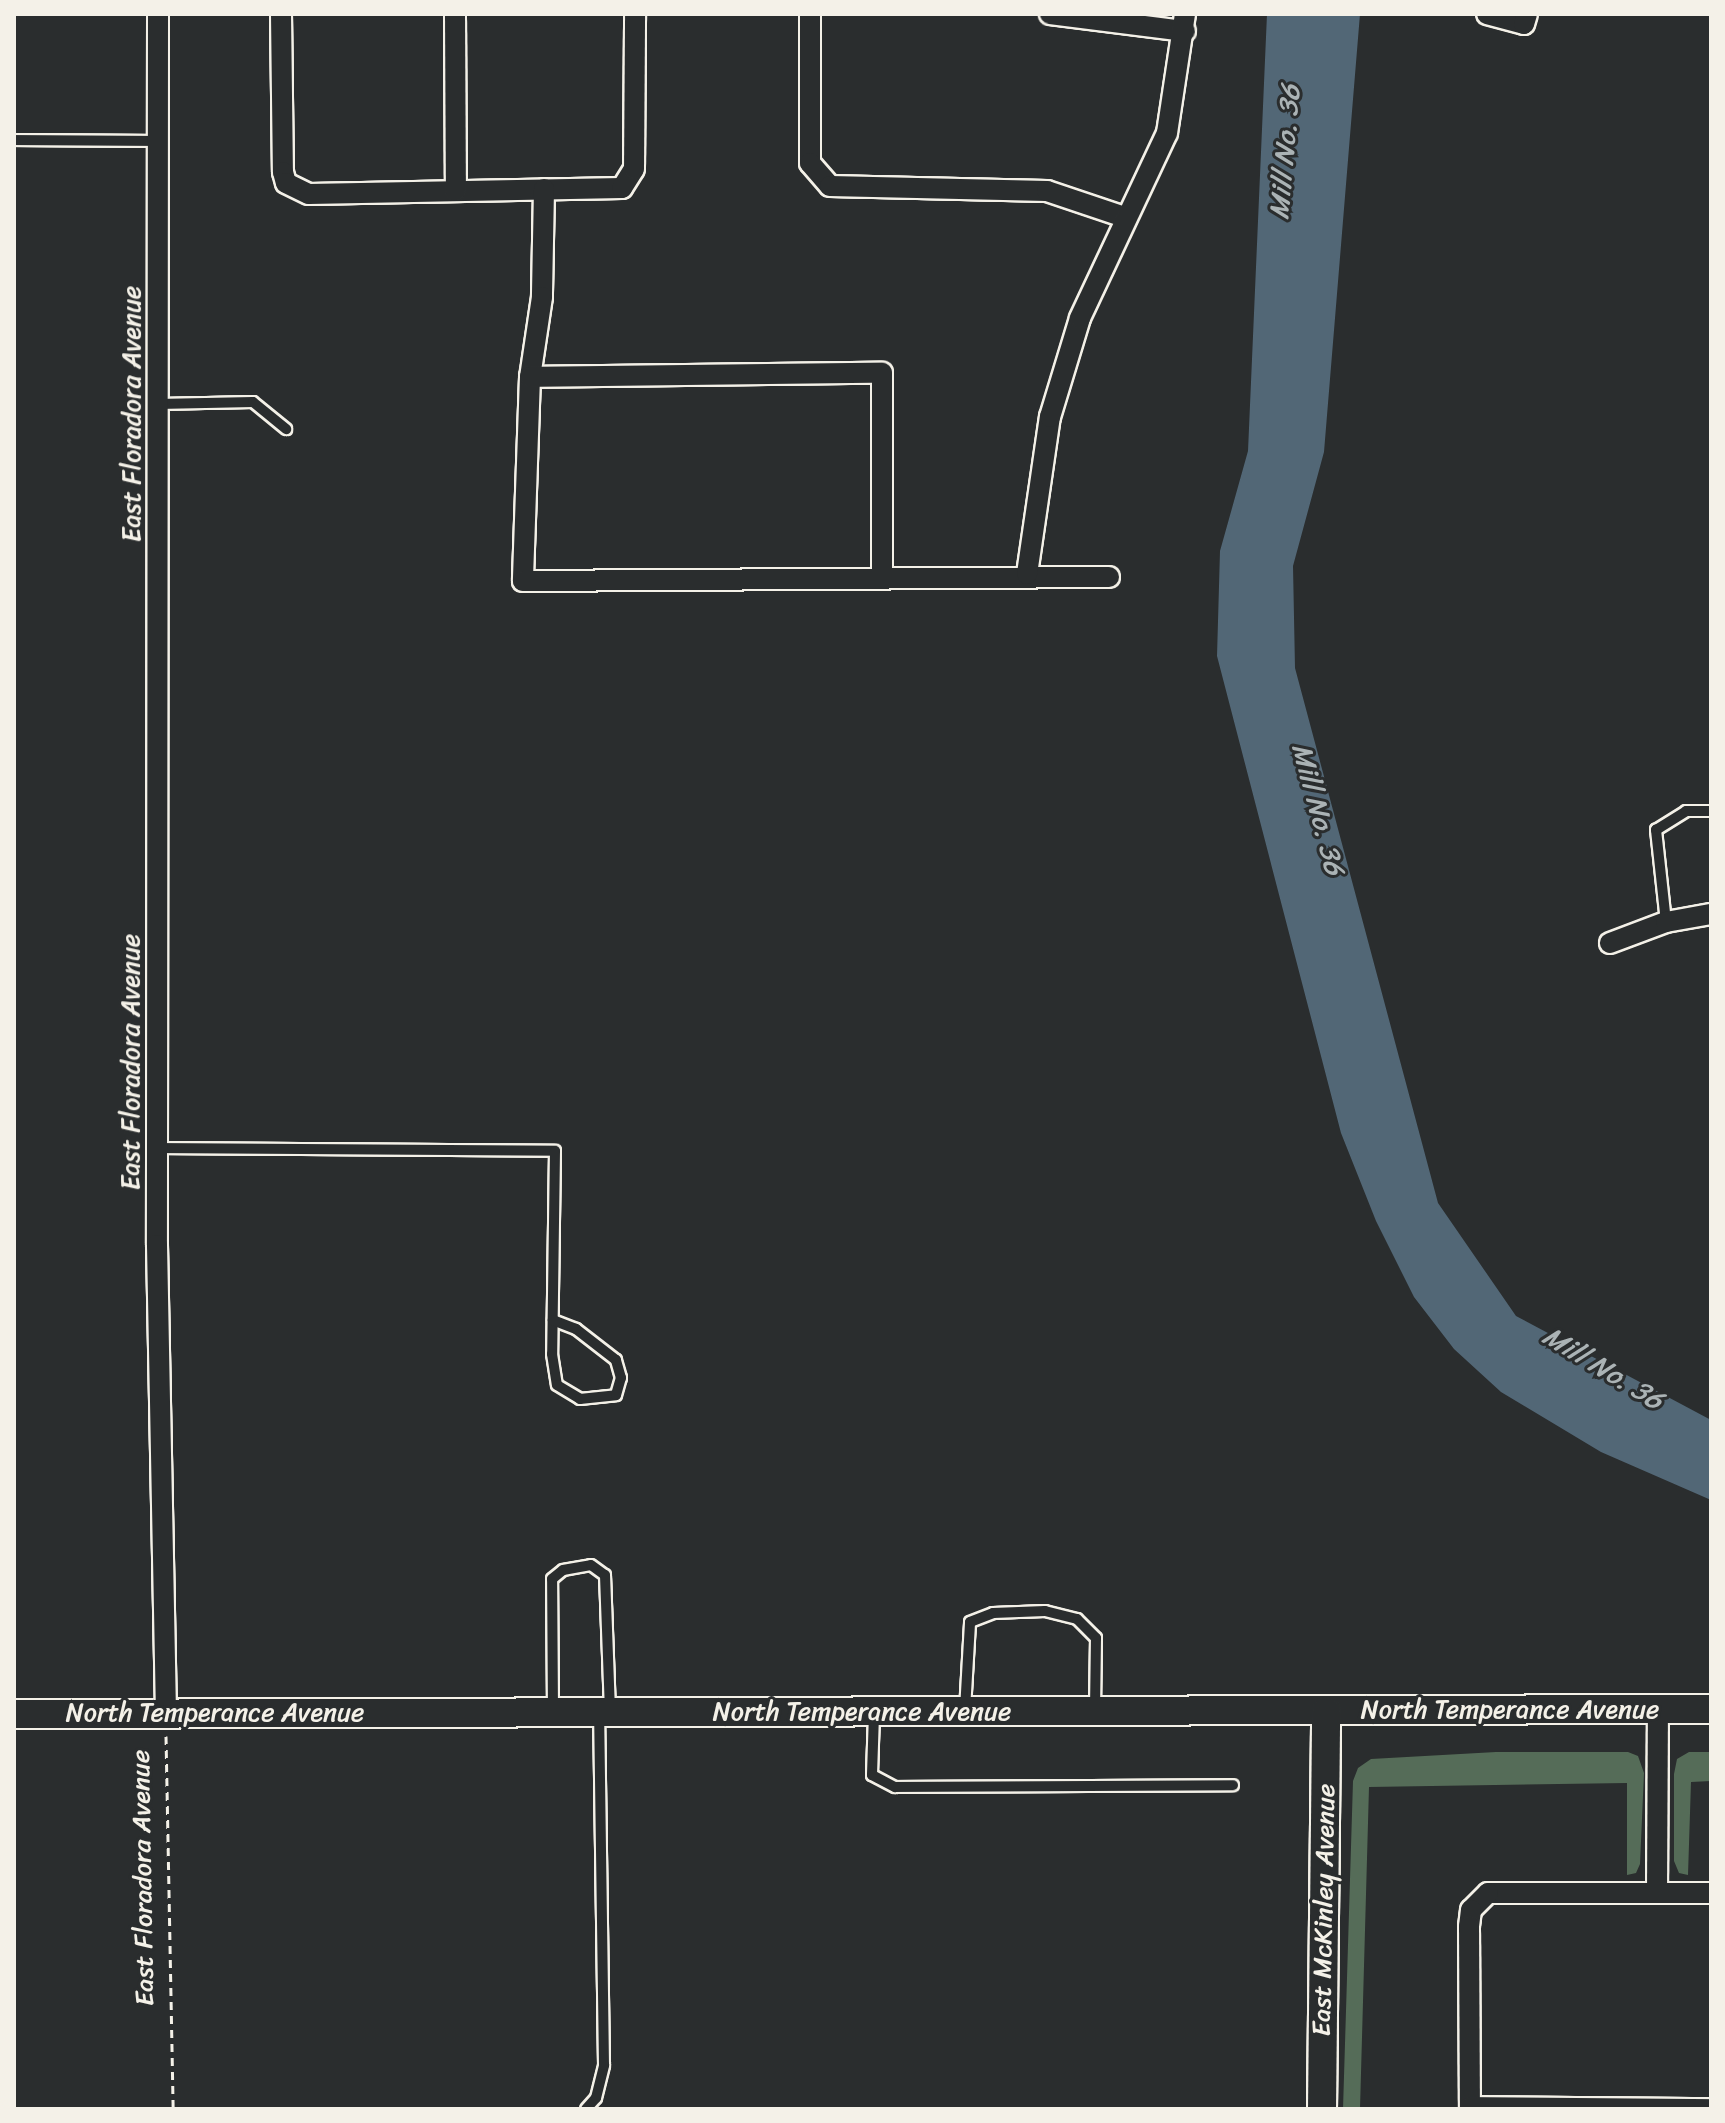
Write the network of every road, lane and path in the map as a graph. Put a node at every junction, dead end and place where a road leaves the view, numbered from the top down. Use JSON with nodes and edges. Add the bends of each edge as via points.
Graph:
{"nodes":[{"id":1,"x":158,"y":14,"type":"edge"},
{"id":2,"x":281,"y":14,"type":"edge"},
{"id":3,"x":455,"y":14,"type":"edge"},
{"id":4,"x":635,"y":14,"type":"edge"},
{"id":5,"x":810,"y":14,"type":"edge"},
{"id":6,"x":1050,"y":14,"type":"edge"},
{"id":7,"x":1487,"y":14,"type":"edge"},
{"id":8,"x":1527,"y":14,"type":"edge"},
{"id":9,"x":1185,"y":22,"type":"edge"},
{"id":10,"x":14,"y":140,"type":"edge"},
{"id":11,"x":158,"y":141,"type":"junction"},
{"id":12,"x":544,"y":189,"type":"junction"},
{"id":13,"x":456,"y":191,"type":"junction"},
{"id":14,"x":1127,"y":218,"type":"junction"},
{"id":15,"x":530,"y":377,"type":"junction"},
{"id":16,"x":158,"y":404,"type":"junction"},
{"id":17,"x":286,"y":429,"type":"dead end"},
{"id":18,"x":1027,"y":574,"type":"junction"},
{"id":19,"x":882,"y":577,"type":"junction"},
{"id":20,"x":1109,"y":577,"type":"dead end"},
{"id":21,"x":1711,"y":811,"type":"edge"},
{"id":22,"x":1711,"y":914,"type":"edge"},
{"id":23,"x":1666,"y":922,"type":"junction"},
{"id":24,"x":1610,"y":943,"type":"dead end"},
{"id":25,"x":158,"y":1148,"type":"junction"},
{"id":26,"x":553,"y":1320,"type":"junction"},
{"id":27,"x":1658,"y":1709,"type":"junction"},
{"id":28,"x":1711,"y":1709,"type":"edge"},
{"id":29,"x":1095,"y":1711,"type":"junction"},
{"id":30,"x":1326,"y":1711,"type":"junction"},
{"id":31,"x":874,"y":1712,"type":"junction"},
{"id":32,"x":965,"y":1712,"type":"junction"},
{"id":33,"x":166,"y":1713,"type":"junction"},
{"id":34,"x":553,"y":1713,"type":"junction"},
{"id":35,"x":14,"y":1714,"type":"edge"},
{"id":36,"x":605,"y":1714,"type":"junction"},
{"id":37,"x":1233,"y":1785,"type":"dead end"},
{"id":38,"x":1657,"y":1893,"type":"junction"},
{"id":39,"x":1711,"y":1893,"type":"edge"},
{"id":40,"x":1470,"y":2108,"type":"edge"},
{"id":41,"x":173,"y":2109,"type":"edge"},
{"id":42,"x":586,"y":2109,"type":"edge"},
{"id":43,"x":1322,"y":2109,"type":"edge"},
{"id":44,"x":1711,"y":2109,"type":"edge"}],
"edges":[{"from":1,"to":11,"type":"street","name":"East Floradora Avenue"},
{"from":2,"to":13,"type":"street","via":[[286,183],[309,194]]},
{"from":3,"to":13,"type":"street"},
{"from":4,"to":12,"type":"street","via":[[631,182],[622,188]]},
{"from":5,"to":14,"type":"street","via":[[810,163],[830,186],[1047,191]]},
{"from":6,"to":9,"type":"street"},
{"from":7,"to":8,"type":"street","via":[[1524,24]]},
{"from":9,"to":14,"type":"street","via":[[1167,133]]},
{"from":10,"to":11,"type":"lane"},
{"from":11,"to":16,"type":"street","name":"East Floradora Avenue"},
{"from":12,"to":13,"type":"street"},
{"from":12,"to":15,"type":"street","via":[[542,297]]},
{"from":14,"to":18,"type":"street","via":[[1080,318],[1050,417]]},
{"from":15,"to":19,"type":"street","via":[[882,373]]},
{"from":15,"to":19,"type":"street","via":[[523,581]]},
{"from":16,"to":17,"type":"lane","via":[[253,402]]},
{"from":16,"to":25,"type":"street","name":"East Floradora Avenue"},
{"from":18,"to":19,"type":"street"},
{"from":18,"to":20,"type":"street"},
{"from":21,"to":23,"type":"lane","via":[[1686,811],[1656,830]]},
{"from":22,"to":23,"type":"street"},
{"from":23,"to":24,"type":"street"},
{"from":25,"to":26,"type":"lane","via":[[555,1151]]},
{"from":25,"to":33,"type":"street","name":"East Floradora Avenue"},
{"from":26,"to":26,"type":"lane","via":[[557,1385],[580,1399],[616,1395],[621,1378],[616,1360],[576,1329]]},
{"from":27,"to":28,"type":"main road","name":"North Temperance Avenue"},
{"from":27,"to":30,"type":"main road","name":"North Temperance Avenue"},
{"from":27,"to":38,"type":"street"},
{"from":29,"to":30,"type":"main road","name":"North Temperance Avenue"},
{"from":29,"to":32,"type":"main road","name":"North Temperance Avenue"},
{"from":29,"to":32,"type":"lane","via":[[1096,1638],[1077,1619],[1045,1611],[993,1613],[970,1622]]},
{"from":30,"to":43,"type":"main road","name":"East McKinley Avenue"},
{"from":31,"to":32,"type":"main road","name":"North Temperance Avenue"},
{"from":31,"to":36,"type":"main road","name":"North Temperance Avenue"},
{"from":31,"to":37,"type":"lane","via":[[872,1775],[878,1783],[895,1787]]},
{"from":33,"to":34,"type":"main road","name":"North Temperance Avenue"},
{"from":33,"to":35,"type":"main road","name":"North Temperance Avenue"},
{"from":33,"to":41,"type":"path","name":"East Floradora Avenue"},
{"from":34,"to":36,"type":"main road","name":"North Temperance Avenue"},
{"from":34,"to":36,"type":"lane","via":[[552,1579],[563,1570],[591,1565],[605,1575]]},
{"from":36,"to":42,"type":"lane","via":[[604,2065],[596,2098]]},
{"from":38,"to":39,"type":"street"},
{"from":38,"to":40,"type":"street","via":[[1501,1891],[1478,1899],[1469,1926]]},
{"from":40,"to":44,"type":"street"}]}
